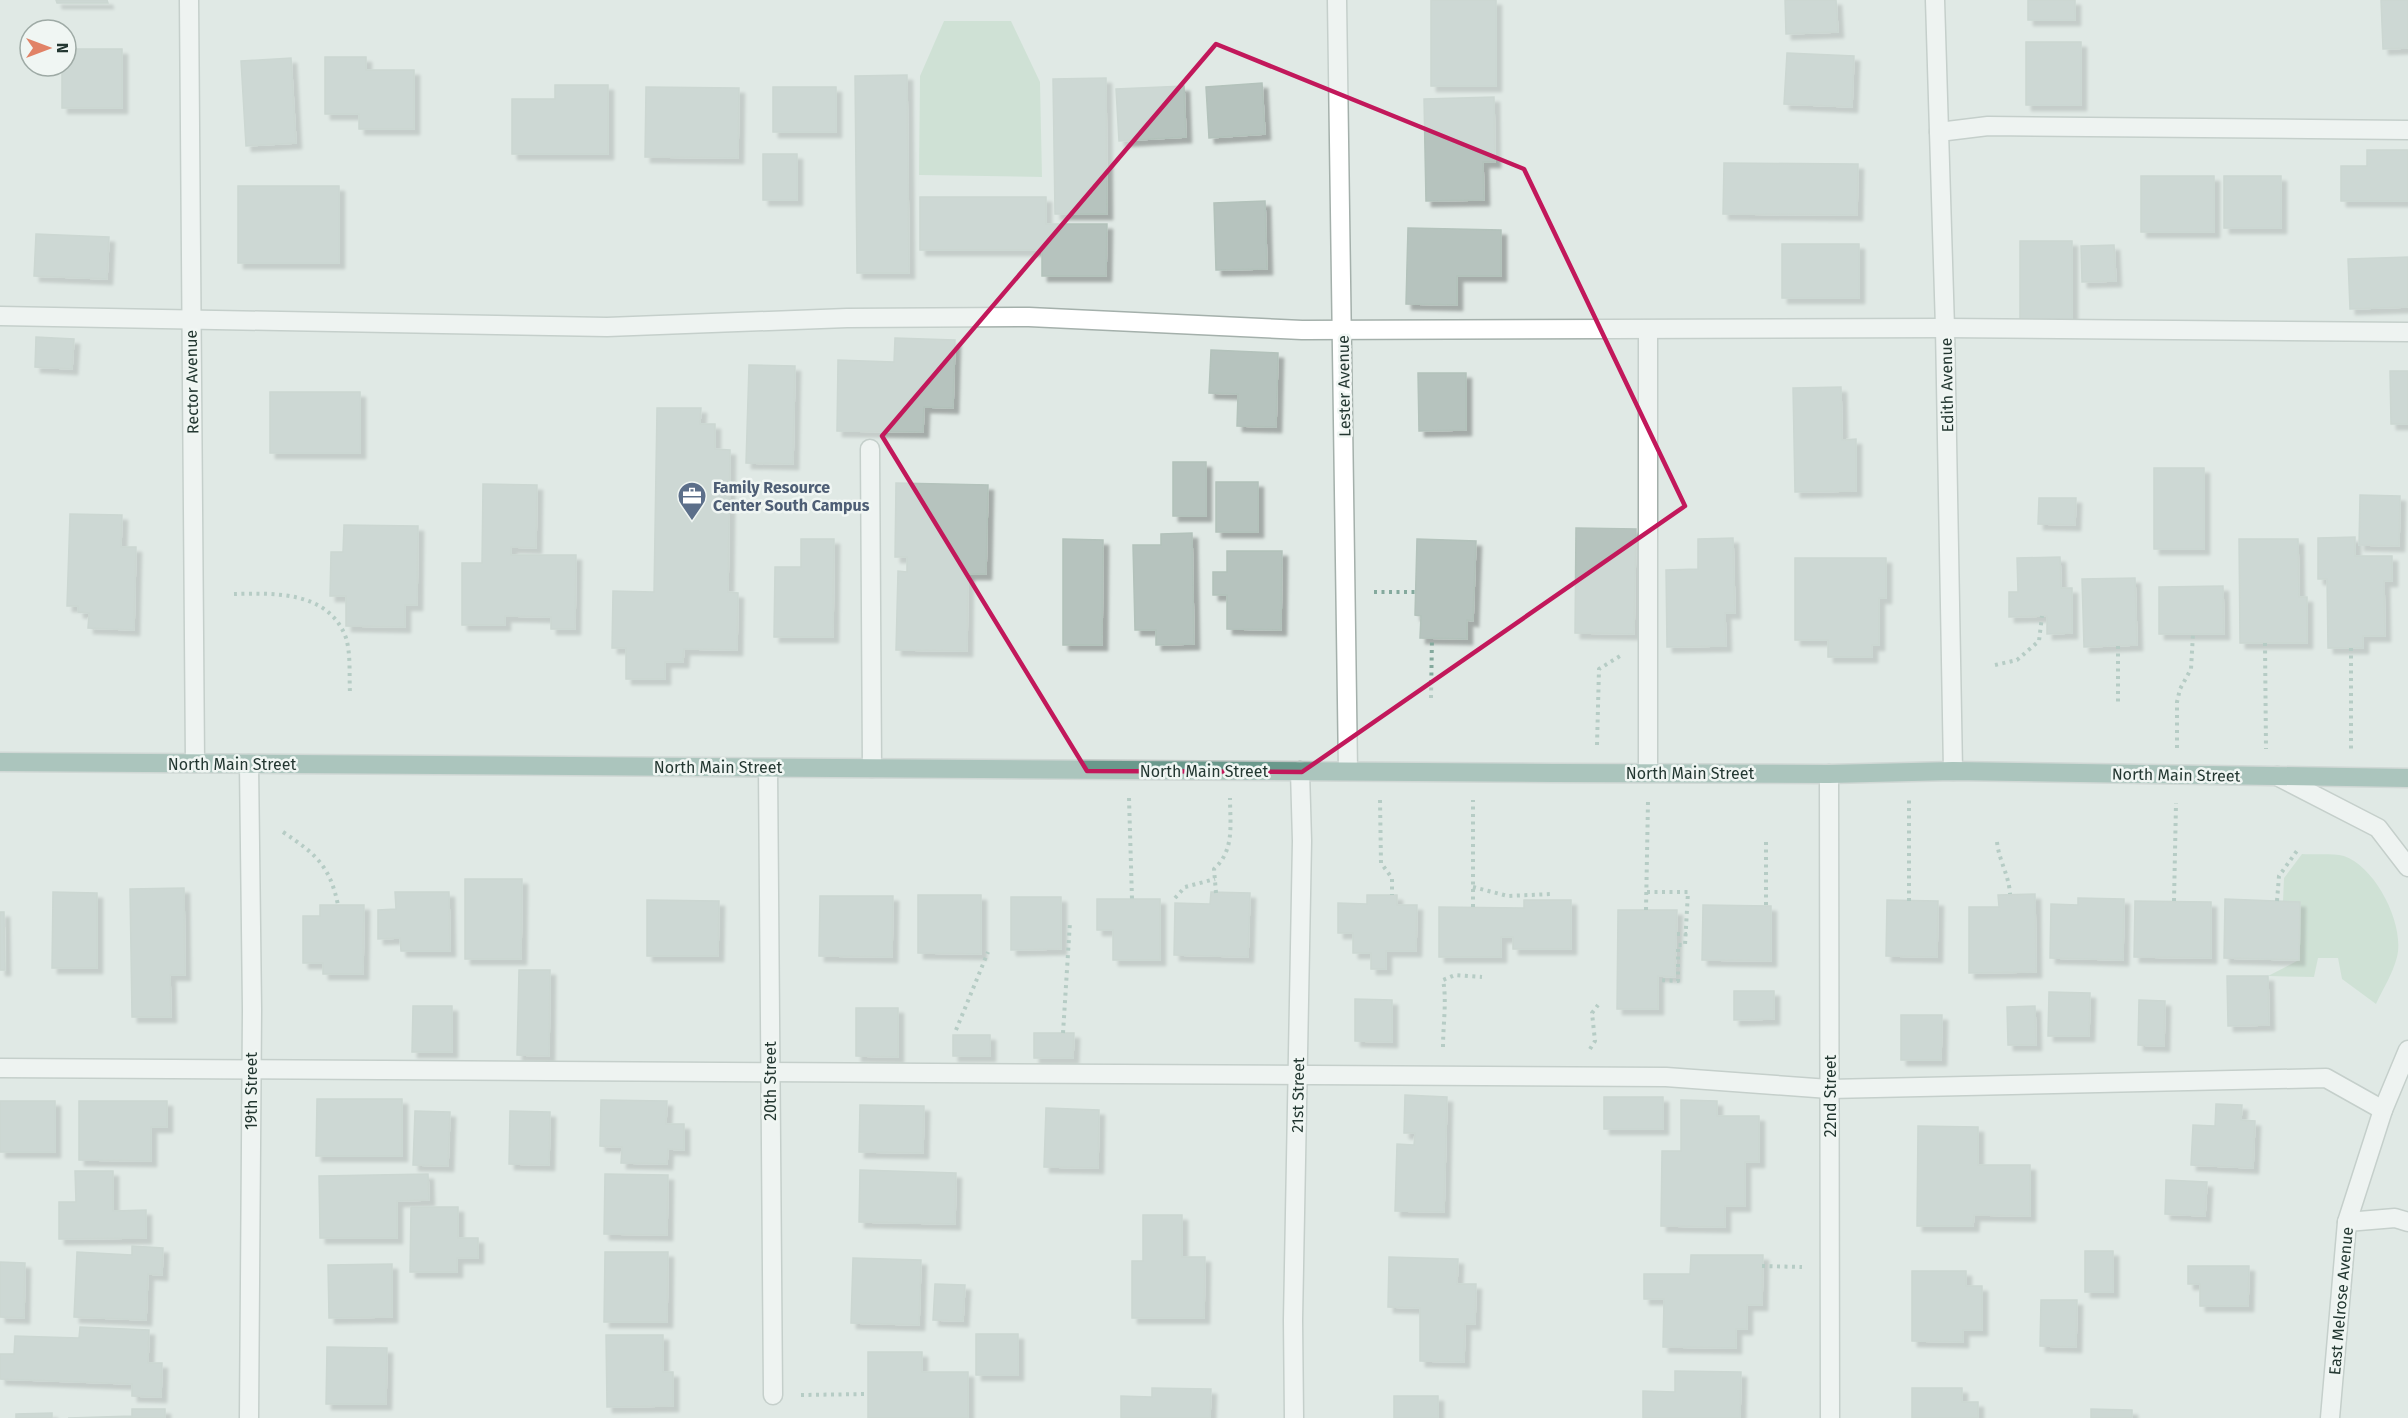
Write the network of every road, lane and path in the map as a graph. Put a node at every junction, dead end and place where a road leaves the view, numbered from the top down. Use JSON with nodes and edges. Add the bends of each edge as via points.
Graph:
{"nodes":[{"id":1,"x":189,"y":0,"type":"edge"},
{"id":2,"x":1337,"y":0,"type":"edge"},
{"id":3,"x":1935,"y":0,"type":"edge"},
{"id":4,"x":2408,"y":130,"type":"edge"},
{"id":5,"x":1939,"y":132,"type":"junction"},
{"id":6,"x":0,"y":316,"type":"edge"},
{"id":7,"x":192,"y":318,"type":"junction"},
{"id":8,"x":1946,"y":328,"type":"junction"},
{"id":9,"x":1343,"y":330,"type":"junction"},
{"id":10,"x":1648,"y":330,"type":"junction"},
{"id":11,"x":2408,"y":332,"type":"edge"},
{"id":12,"x":870,"y":449,"type":"dead end"},
{"id":13,"x":1346,"y":592,"type":"junction"},
{"id":14,"x":1415,"y":592,"type":"dead end"},
{"id":15,"x":234,"y":594,"type":"dead end"},
{"id":16,"x":2042,"y":616,"type":"dead end"},
{"id":17,"x":2193,"y":634,"type":"dead end"},
{"id":18,"x":1432,"y":638,"type":"dead end"},
{"id":19,"x":2265,"y":643,"type":"dead end"},
{"id":20,"x":2118,"y":646,"type":"dead end"},
{"id":21,"x":2351,"y":648,"type":"dead end"},
{"id":22,"x":1624,"y":653,"type":"dead end"},
{"id":23,"x":1995,"y":665,"type":"dead end"},
{"id":24,"x":350,"y":693,"type":"dead end"},
{"id":25,"x":1431,"y":698,"type":"dead end"},
{"id":26,"x":2118,"y":702,"type":"dead end"},
{"id":27,"x":0,"y":762,"type":"edge"},
{"id":28,"x":195,"y":763,"type":"junction"},
{"id":29,"x":249,"y":764,"type":"junction"},
{"id":30,"x":768,"y":768,"type":"junction"},
{"id":31,"x":872,"y":768,"type":"junction"},
{"id":32,"x":1129,"y":770,"type":"junction"},
{"id":33,"x":1230,"y":771,"type":"junction"},
{"id":34,"x":1300,"y":771,"type":"junction"},
{"id":35,"x":1348,"y":771,"type":"junction"},
{"id":36,"x":1380,"y":771,"type":"junction"},
{"id":37,"x":1953,"y":771,"type":"junction"},
{"id":38,"x":1473,"y":772,"type":"junction"},
{"id":39,"x":1909,"y":772,"type":"junction"},
{"id":40,"x":1597,"y":773,"type":"junction"},
{"id":41,"x":1648,"y":773,"type":"junction"},
{"id":42,"x":1829,"y":774,"type":"junction"},
{"id":43,"x":2177,"y":775,"type":"junction"},
{"id":44,"x":2271,"y":776,"type":"junction"},
{"id":45,"x":2351,"y":777,"type":"junction"},
{"id":46,"x":2408,"y":778,"type":"edge"},
{"id":47,"x":283,"y":832,"type":"dead end"},
{"id":48,"x":1766,"y":842,"type":"dead end"},
{"id":49,"x":1997,"y":842,"type":"dead end"},
{"id":50,"x":2299,"y":848,"type":"dead end"},
{"id":51,"x":2408,"y":867,"type":"edge"},
{"id":52,"x":1215,"y":879,"type":"junction"},
{"id":53,"x":1473,"y":887,"type":"junction"},
{"id":54,"x":1647,"y":892,"type":"junction"},
{"id":55,"x":1216,"y":893,"type":"dead end"},
{"id":56,"x":1552,"y":894,"type":"dead end"},
{"id":57,"x":2010,"y":894,"type":"dead end"},
{"id":58,"x":1392,"y":895,"type":"dead end"},
{"id":59,"x":1175,"y":898,"type":"dead end"},
{"id":60,"x":1132,"y":899,"type":"dead end"},
{"id":61,"x":1909,"y":901,"type":"dead end"},
{"id":62,"x":2174,"y":901,"type":"dead end"},
{"id":63,"x":2277,"y":901,"type":"dead end"},
{"id":64,"x":338,"y":905,"type":"dead end"},
{"id":65,"x":1766,"y":906,"type":"dead end"},
{"id":66,"x":1473,"y":907,"type":"dead end"},
{"id":67,"x":1646,"y":910,"type":"dead end"},
{"id":68,"x":1070,"y":922,"type":"dead end"},
{"id":69,"x":1677,"y":934,"type":"dead end"},
{"id":70,"x":1687,"y":934,"type":"junction"},
{"id":71,"x":988,"y":952,"type":"dead end"},
{"id":72,"x":1482,"y":977,"type":"dead end"},
{"id":73,"x":1658,"y":980,"type":"dead end"},
{"id":74,"x":1598,"y":1005,"type":"dead end"},
{"id":75,"x":956,"y":1030,"type":"dead end"},
{"id":76,"x":1063,"y":1033,"type":"dead end"},
{"id":77,"x":2408,"y":1050,"type":"edge"},
{"id":78,"x":1452,"y":1052,"type":"dead end"},
{"id":79,"x":1589,"y":1052,"type":"dead end"},
{"id":80,"x":0,"y":1068,"type":"edge"},
{"id":81,"x":252,"y":1072,"type":"junction"},
{"id":82,"x":770,"y":1074,"type":"junction"},
{"id":83,"x":1298,"y":1074,"type":"junction"},
{"id":84,"x":1830,"y":1089,"type":"junction"},
{"id":85,"x":2383,"y":1110,"type":"junction"},
{"id":86,"x":2347,"y":1222,"type":"junction"},
{"id":87,"x":2408,"y":1222,"type":"edge"},
{"id":88,"x":1762,"y":1266,"type":"dead end"},
{"id":89,"x":1830,"y":1267,"type":"junction"},
{"id":90,"x":868,"y":1394,"type":"dead end"},
{"id":91,"x":773,"y":1395,"type":"joint"},
{"id":92,"x":249,"y":1418,"type":"edge"},
{"id":93,"x":1294,"y":1418,"type":"edge"},
{"id":94,"x":1830,"y":1418,"type":"edge"},
{"id":95,"x":2330,"y":1418,"type":"edge"}],
"edges":[{"from":1,"to":7,"type":"street","name":"Rector Avenue"},
{"from":2,"to":9,"type":"street","name":"Lester Avenue"},
{"from":3,"to":5,"type":"street","name":"Edith Avenue"},
{"from":4,"to":5,"type":"street","via":[[1988,126]]},
{"from":5,"to":8,"type":"street","name":"Edith Avenue"},
{"from":6,"to":7,"type":"street"},
{"from":7,"to":9,"type":"street","via":[[606,327],[847,318],[1029,317]]},
{"from":7,"to":28,"type":"street","name":"Rector Avenue"},
{"from":8,"to":10,"type":"street"},
{"from":8,"to":11,"type":"street"},
{"from":8,"to":37,"type":"street","name":"Edith Avenue"},
{"from":9,"to":10,"type":"street"},
{"from":9,"to":13,"type":"street","name":"Lester Avenue"},
{"from":10,"to":41,"type":"street"},
{"from":12,"to":31,"type":"street"},
{"from":13,"to":14,"type":"path"},
{"from":13,"to":35,"type":"street","name":"Lester Avenue"},
{"from":15,"to":24,"type":"path","via":[[306,599],[338,620],[346,640]]},
{"from":16,"to":23,"type":"path","via":[[2038,641],[2017,660]]},
{"from":17,"to":43,"type":"path","via":[[2191,669],[2177,702]]},
{"from":18,"to":25,"type":"path"},
{"from":19,"to":44,"type":"path"},
{"from":20,"to":26,"type":"path"},
{"from":21,"to":45,"type":"path"},
{"from":22,"to":40,"type":"path","via":[[1599,669]]},
{"from":27,"to":28,"type":"main road","name":"North Main Street"},
{"from":28,"to":29,"type":"main road","name":"North Main Street"},
{"from":29,"to":30,"type":"main road","name":"North Main Street"},
{"from":29,"to":81,"type":"street","name":"19th Street"},
{"from":30,"to":31,"type":"main road","name":"North Main Street"},
{"from":30,"to":82,"type":"street","name":"20th Street"},
{"from":31,"to":32,"type":"main road","name":"North Main Street"},
{"from":32,"to":33,"type":"main road","name":"North Main Street"},
{"from":32,"to":60,"type":"path"},
{"from":33,"to":34,"type":"main road","name":"North Main Street"},
{"from":33,"to":52,"type":"path","via":[[1230,840],[1225,859],[1215,869]]},
{"from":34,"to":35,"type":"main road","name":"North Main Street"},
{"from":34,"to":83,"type":"street","name":"21st Street"},
{"from":35,"to":36,"type":"main road","name":"North Main Street"},
{"from":36,"to":38,"type":"main road","name":"North Main Street"},
{"from":36,"to":58,"type":"path","via":[[1381,863],[1392,878]]},
{"from":37,"to":39,"type":"main road","name":"North Main Street"},
{"from":37,"to":43,"type":"main road","name":"North Main Street"},
{"from":38,"to":40,"type":"main road","name":"North Main Street"},
{"from":38,"to":53,"type":"path"},
{"from":39,"to":42,"type":"main road","name":"North Main Street"},
{"from":39,"to":61,"type":"path"},
{"from":40,"to":41,"type":"main road","name":"North Main Street"},
{"from":41,"to":42,"type":"main road","name":"North Main Street"},
{"from":41,"to":54,"type":"path"},
{"from":42,"to":84,"type":"street","name":"22nd Street"},
{"from":43,"to":44,"type":"main road","name":"North Main Street"},
{"from":43,"to":62,"type":"path"},
{"from":44,"to":45,"type":"main road","name":"North Main Street"},
{"from":44,"to":51,"type":"street","via":[[2378,828]]},
{"from":45,"to":46,"type":"main road","name":"North Main Street"},
{"from":47,"to":64,"type":"path","via":[[324,865],[333,879]]},
{"from":48,"to":65,"type":"path"},
{"from":49,"to":57,"type":"path","via":[[1998,855],[2009,877]]},
{"from":50,"to":63,"type":"path","via":[[2279,876]]},
{"from":52,"to":55,"type":"path"},
{"from":52,"to":59,"type":"path","via":[[1185,887]]},
{"from":53,"to":56,"type":"path","via":[[1508,896]]},
{"from":53,"to":66,"type":"path"},
{"from":54,"to":67,"type":"path"},
{"from":54,"to":70,"type":"path","via":[[1688,892]]},
{"from":68,"to":76,"type":"path"},
{"from":69,"to":70,"type":"path"},
{"from":70,"to":73,"type":"path","via":[[1685,945],[1678,945],[1678,981]]},
{"from":71,"to":75,"type":"path"},
{"from":72,"to":78,"type":"path","via":[[1455,975],[1443,980],[1443,1047]]},
{"from":74,"to":79,"type":"path","via":[[1592,1013],[1595,1041]]},
{"from":77,"to":85,"type":"street","name":"East Melrose Avenue"},
{"from":80,"to":81,"type":"street"},
{"from":81,"to":82,"type":"street"},
{"from":81,"to":92,"type":"street","name":"19th Street"},
{"from":82,"to":83,"type":"street"},
{"from":82,"to":91,"type":"street","name":"20th Street"},
{"from":83,"to":84,"type":"street","via":[[1666,1077]]},
{"from":83,"to":93,"type":"street","name":"21st Street"},
{"from":84,"to":85,"type":"street","via":[[2326,1078]]},
{"from":84,"to":89,"type":"street","name":"22nd Street"},
{"from":85,"to":86,"type":"street","name":"East Melrose Avenue"},
{"from":86,"to":87,"type":"street","via":[[2395,1218]]},
{"from":86,"to":95,"type":"street","name":"East Melrose Avenue"},
{"from":88,"to":89,"type":"path"},
{"from":89,"to":94,"type":"street","name":"22nd Street"},
{"from":90,"to":91,"type":"path"}]}
